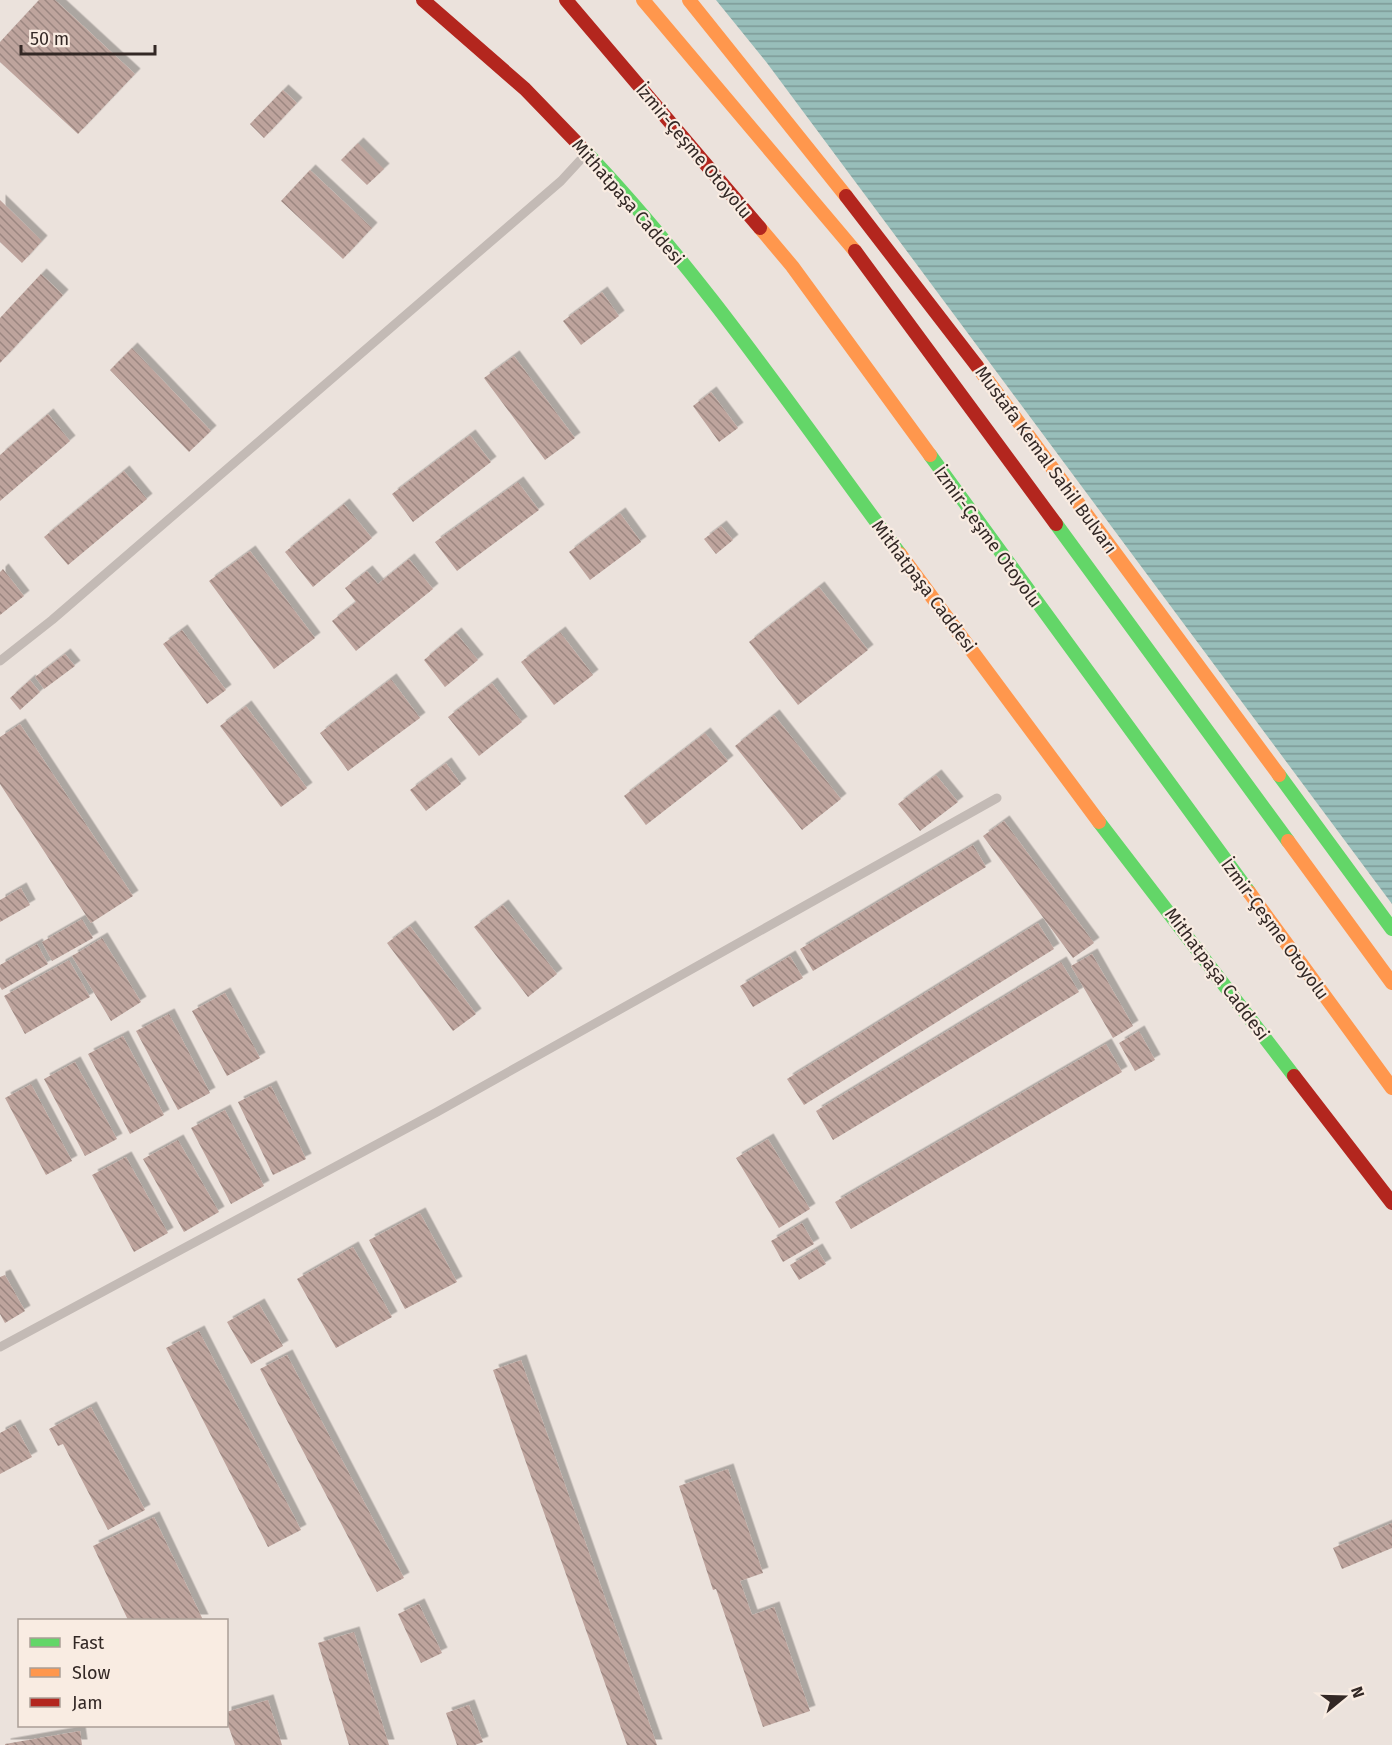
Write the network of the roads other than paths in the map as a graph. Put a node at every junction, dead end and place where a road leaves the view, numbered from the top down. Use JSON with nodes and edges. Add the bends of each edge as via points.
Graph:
{"nodes":[{"id":1,"x":423,"y":0,"type":"edge"},
{"id":2,"x":566,"y":0,"type":"edge"},
{"id":3,"x":643,"y":0,"type":"edge"},
{"id":4,"x":689,"y":0,"type":"edge"},
{"id":5,"x":587,"y":153,"type":"junction"},
{"id":6,"x":0,"y":661,"type":"edge"},
{"id":7,"x":998,"y":798,"type":"dead end"},
{"id":8,"x":1392,"y":929,"type":"edge"},
{"id":9,"x":1392,"y":983,"type":"edge"},
{"id":10,"x":1392,"y":1088,"type":"edge"},
{"id":11,"x":1392,"y":1203,"type":"edge"},
{"id":12,"x":0,"y":1347,"type":"edge"}],
"edges":[{"from":1,"to":5,"type":"main road","name":"Mithatpaşa Caddesi","via":[[525,89]]},
{"from":2,"to":10,"type":"main road","name":"İzmir-Çeşme Otoyolu","via":[[792,266]]},
{"from":3,"to":9,"type":"main road","via":[[859,255]]},
{"from":4,"to":8,"type":"main road","name":"Mustafa Kemal Sahil Bulvarı","via":[[929,301]]},
{"from":5,"to":6,"type":"lane","via":[[561,181]]},
{"from":5,"to":11,"type":"main road","name":"Mithatpaşa Caddesi","via":[[717,307],[1058,768]]},
{"from":7,"to":12,"type":"lane","via":[[437,1112]]}]}
